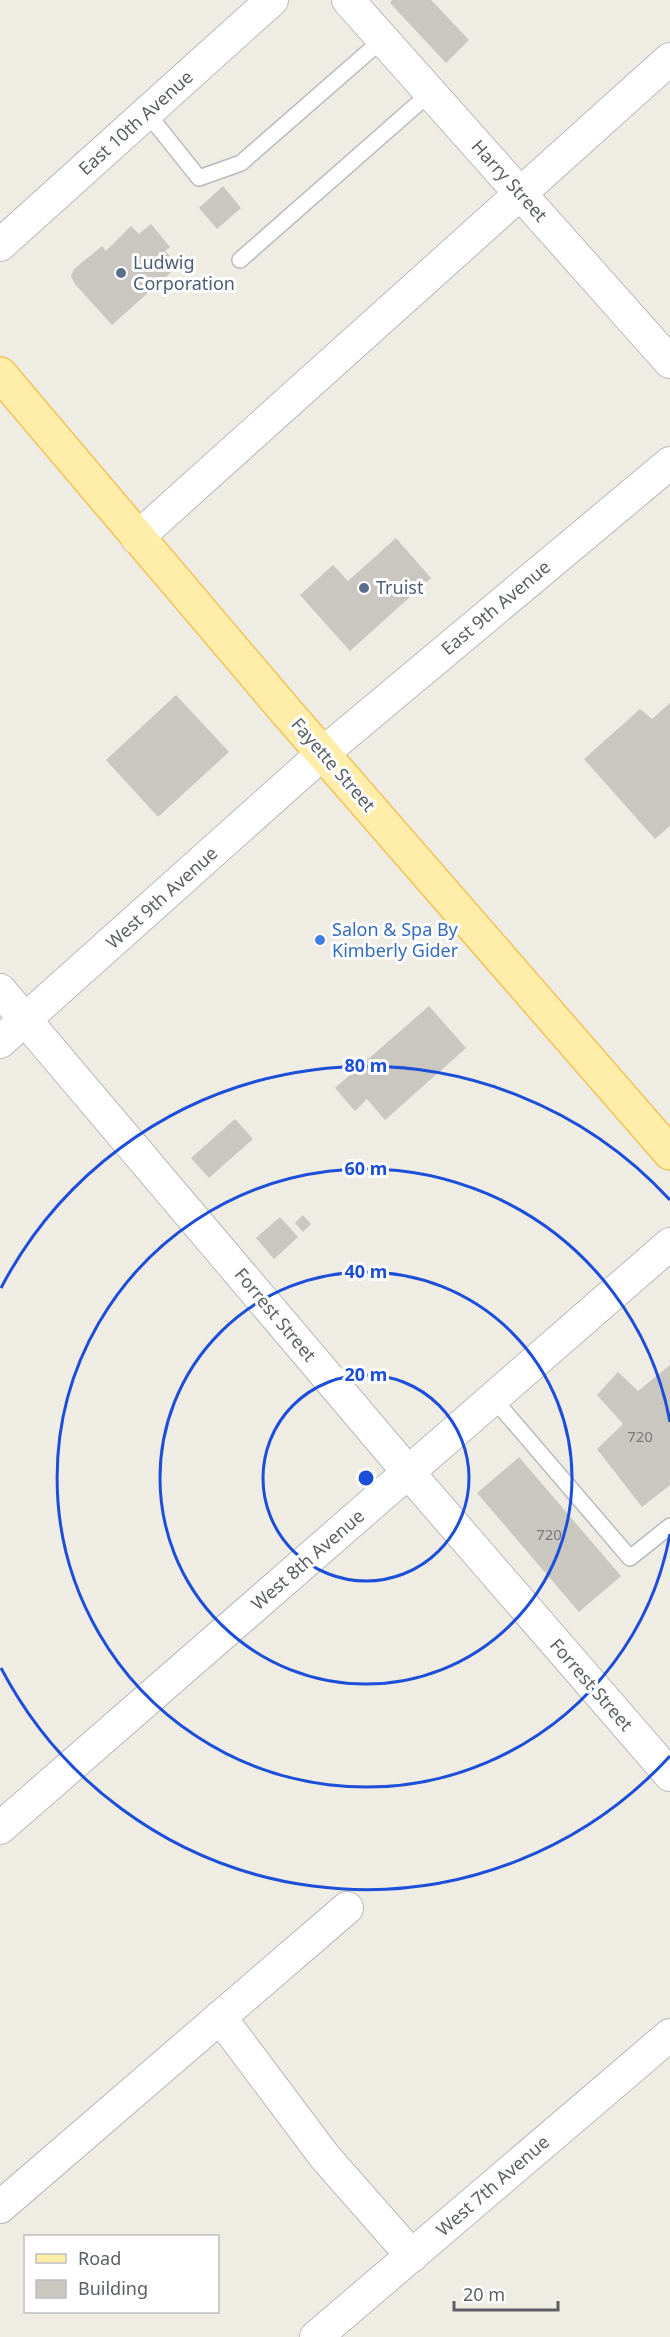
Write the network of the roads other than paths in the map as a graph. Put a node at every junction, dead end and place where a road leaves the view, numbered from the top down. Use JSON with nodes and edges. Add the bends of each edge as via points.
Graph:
{"nodes":[{"id":1,"x":272,"y":0,"type":"edge"},
{"id":2,"x":348,"y":0,"type":"edge"},
{"id":3,"x":382,"y":39,"type":"junction"},
{"id":4,"x":670,"y":58,"type":"edge"},
{"id":5,"x":430,"y":93,"type":"junction"},
{"id":6,"x":147,"y":113,"type":"junction"},
{"id":7,"x":518,"y":192,"type":"junction"},
{"id":8,"x":0,"y":245,"type":"edge"},
{"id":9,"x":240,"y":260,"type":"dead end"},
{"id":10,"x":670,"y":362,"type":"edge"},
{"id":11,"x":0,"y":374,"type":"edge"},
{"id":12,"x":670,"y":463,"type":"edge"},
{"id":13,"x":137,"y":537,"type":"junction"},
{"id":14,"x":322,"y":754,"type":"junction"},
{"id":15,"x":0,"y":990,"type":"edge"},
{"id":16,"x":27,"y":1020,"type":"junction"},
{"id":17,"x":0,"y":1041,"type":"edge"},
{"id":18,"x":670,"y":1153,"type":"edge"},
{"id":19,"x":670,"y":1244,"type":"edge"},
{"id":20,"x":493,"y":1398,"type":"junction"},
{"id":21,"x":408,"y":1472,"type":"junction"},
{"id":22,"x":670,"y":1526,"type":"edge"},
{"id":23,"x":670,"y":1774,"type":"edge"},
{"id":24,"x":0,"y":1828,"type":"edge"},
{"id":25,"x":347,"y":1908,"type":"dead end"},
{"id":26,"x":220,"y":2017,"type":"junction"},
{"id":27,"x":670,"y":2035,"type":"edge"},
{"id":28,"x":0,"y":2207,"type":"edge"},
{"id":29,"x":412,"y":2256,"type":"junction"},
{"id":30,"x":316,"y":2337,"type":"edge"}],
"edges":[{"from":1,"to":6,"type":"street","name":"East 10th Avenue"},
{"from":2,"to":3,"type":"street","name":"Harry Street"},
{"from":3,"to":5,"type":"street","name":"Harry Street"},
{"from":3,"to":6,"type":"lane","via":[[241,163],[199,178]]},
{"from":4,"to":7,"type":"street"},
{"from":5,"to":7,"type":"street","name":"Harry Street"},
{"from":5,"to":9,"type":"lane"},
{"from":6,"to":8,"type":"street","name":"East 10th Avenue"},
{"from":7,"to":10,"type":"street","name":"Harry Street"},
{"from":7,"to":13,"type":"street"},
{"from":11,"to":13,"type":"main road","name":"Fayette Street"},
{"from":12,"to":14,"type":"street","name":"East 9th Avenue"},
{"from":13,"to":14,"type":"main road","name":"Fayette Street"},
{"from":14,"to":16,"type":"street","name":"West 9th Avenue"},
{"from":14,"to":18,"type":"main road","name":"Fayette Street"},
{"from":15,"to":16,"type":"street","name":"Forrest Street"},
{"from":16,"to":17,"type":"street","name":"West 9th Avenue"},
{"from":16,"to":21,"type":"street","name":"Forrest Street"},
{"from":19,"to":20,"type":"street","name":"West 8th Avenue"},
{"from":20,"to":21,"type":"street","name":"West 8th Avenue"},
{"from":20,"to":22,"type":"lane","via":[[630,1558]]},
{"from":21,"to":23,"type":"street","name":"Forrest Street"},
{"from":21,"to":24,"type":"street","name":"West 8th Avenue"},
{"from":25,"to":26,"type":"street"},
{"from":26,"to":28,"type":"street"},
{"from":26,"to":29,"type":"street","via":[[325,2157]]},
{"from":27,"to":29,"type":"street","name":"West 7th Avenue"},
{"from":29,"to":30,"type":"street","name":"West 7th Avenue"}]}
